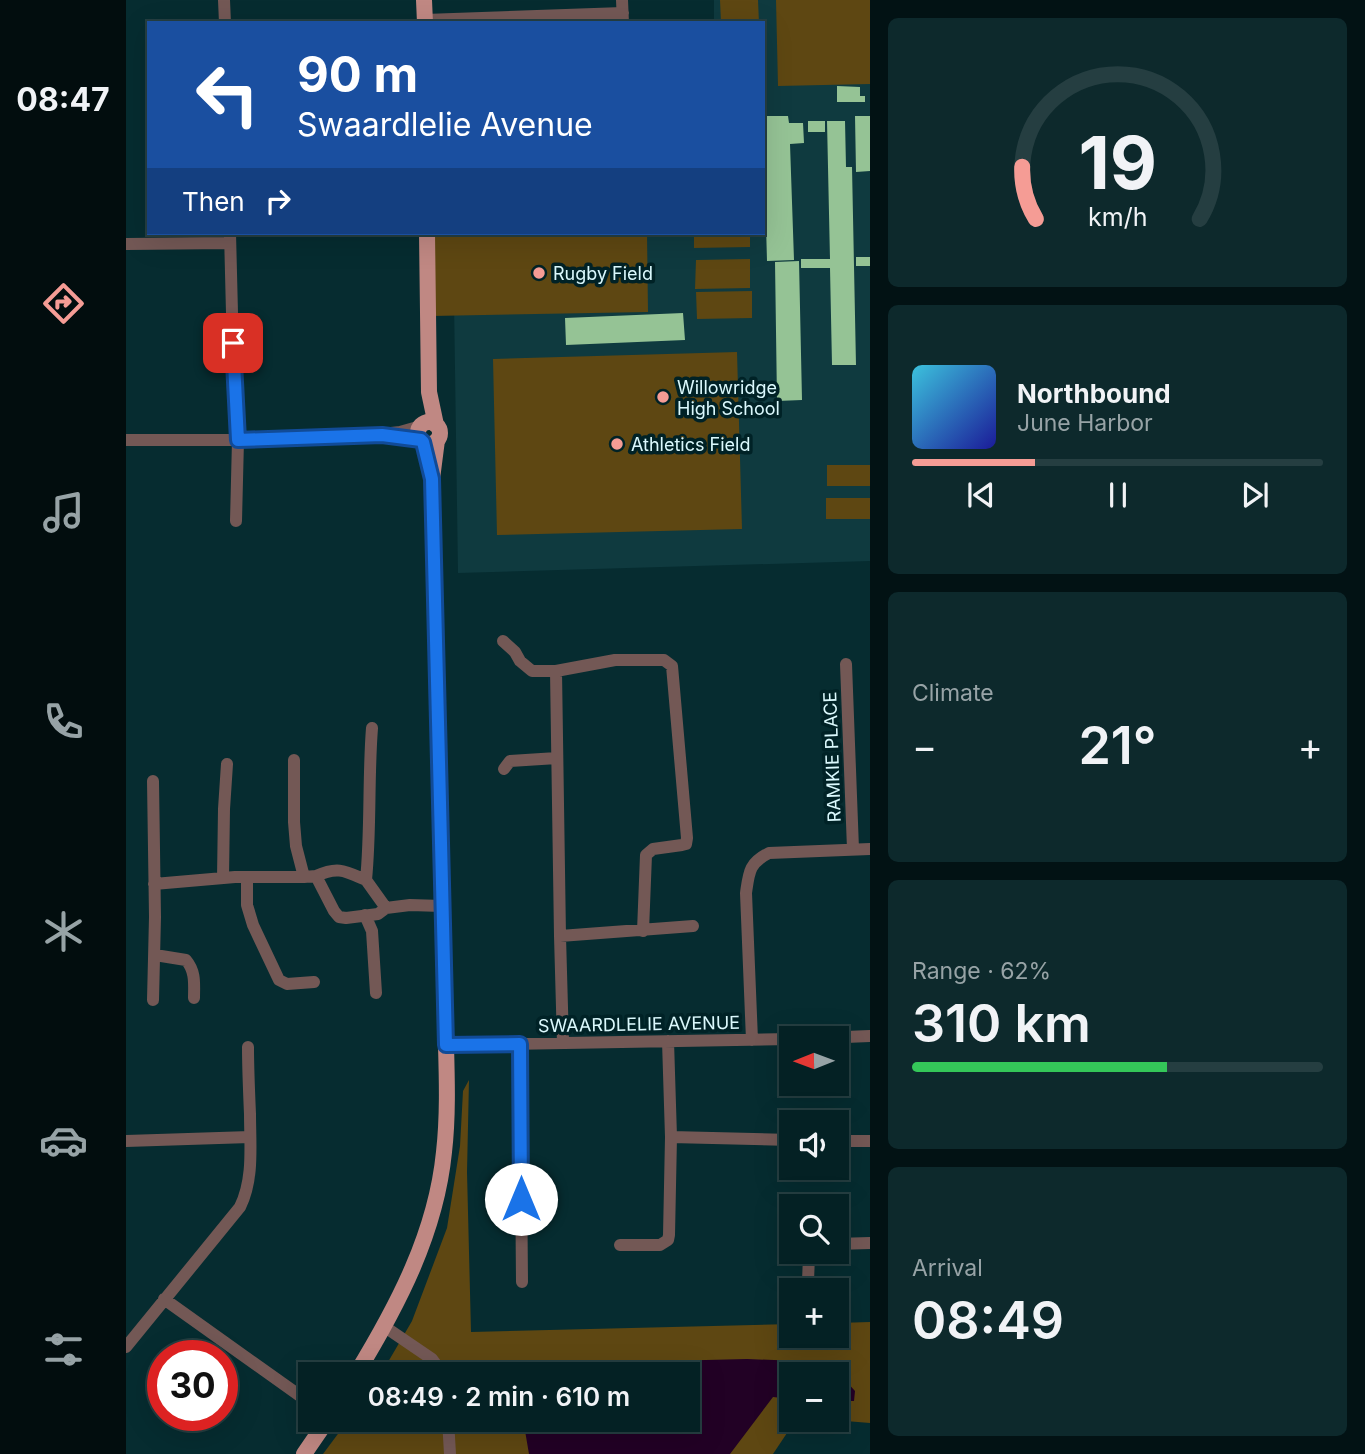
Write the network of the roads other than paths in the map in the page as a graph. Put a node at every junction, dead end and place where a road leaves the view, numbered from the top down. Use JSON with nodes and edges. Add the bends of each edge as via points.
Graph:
{"nodes":[{"id":1,"x":224,"y":0,"type":"edge"},
{"id":2,"x":424,"y":0,"type":"edge"},
{"id":3,"x":623,"y":12,"type":"edge"},
{"id":4,"x":225,"y":21,"type":"edge"},
{"id":5,"x":425,"y":21,"type":"edge"},
{"id":6,"x":427,"y":235,"type":"edge"},
{"id":7,"x":230,"y":238,"type":"edge"},
{"id":8,"x":126,"y":244,"type":"edge"},
{"id":9,"x":427,"y":433,"type":"junction"},
{"id":10,"x":126,"y":440,"type":"edge"},
{"id":11,"x":238,"y":440,"type":"junction"},
{"id":12,"x":236,"y":521,"type":"dead end"},
{"id":13,"x":503,"y":641,"type":"dead end"},
{"id":14,"x":846,"y":664,"type":"dead end"},
{"id":15,"x":556,"y":671,"type":"junction"},
{"id":16,"x":372,"y":729,"type":"dead end"},
{"id":17,"x":557,"y":758,"type":"junction"},
{"id":18,"x":294,"y":760,"type":"dead end"},
{"id":19,"x":227,"y":764,"type":"dead end"},
{"id":20,"x":504,"y":769,"type":"dead end"},
{"id":21,"x":153,"y":781,"type":"dead end"},
{"id":22,"x":853,"y":849,"type":"junction"},
{"id":23,"x":870,"y":849,"type":"edge"},
{"id":24,"x":247,"y":877,"type":"junction"},
{"id":25,"x":310,"y":877,"type":"junction"},
{"id":26,"x":223,"y":878,"type":"junction"},
{"id":27,"x":366,"y":880,"type":"junction"},
{"id":28,"x":154,"y":884,"type":"junction"},
{"id":29,"x":442,"y":905,"type":"junction"},
{"id":30,"x":386,"y":908,"type":"junction"},
{"id":31,"x":365,"y":915,"type":"junction"},
{"id":32,"x":693,"y":926,"type":"dead end"},
{"id":33,"x":643,"y":931,"type":"junction"},
{"id":34,"x":560,"y":936,"type":"junction"},
{"id":35,"x":155,"y":955,"type":"junction"},
{"id":36,"x":314,"y":982,"type":"dead end"},
{"id":37,"x":376,"y":993,"type":"dead end"},
{"id":38,"x":194,"y":999,"type":"dead end"},
{"id":39,"x":153,"y":1000,"type":"dead end"},
{"id":40,"x":870,"y":1036,"type":"edge"},
{"id":41,"x":849,"y":1037,"type":"edge"},
{"id":42,"x":779,"y":1039,"type":"edge"},
{"id":43,"x":752,"y":1040,"type":"junction"},
{"id":44,"x":668,"y":1041,"type":"junction"},
{"id":45,"x":563,"y":1043,"type":"junction"},
{"id":46,"x":520,"y":1044,"type":"junction"},
{"id":47,"x":446,"y":1045,"type":"junction"},
{"id":48,"x":248,"y":1047,"type":"dead end"},
{"id":49,"x":250,"y":1137,"type":"junction"},
{"id":50,"x":671,"y":1137,"type":"junction"},
{"id":51,"x":779,"y":1140,"type":"edge"},
{"id":52,"x":126,"y":1141,"type":"edge"},
{"id":53,"x":849,"y":1141,"type":"edge"},
{"id":54,"x":870,"y":1141,"type":"edge"},
{"id":55,"x":870,"y":1243,"type":"edge"},
{"id":56,"x":849,"y":1244,"type":"edge"},
{"id":57,"x":620,"y":1245,"type":"dead end"},
{"id":58,"x":522,"y":1282,"type":"dead end"},
{"id":59,"x":164,"y":1299,"type":"junction"},
{"id":60,"x":384,"y":1327,"type":"junction"},
{"id":61,"x":126,"y":1347,"type":"edge"},
{"id":62,"x":363,"y":1362,"type":"edge"},
{"id":63,"x":434,"y":1362,"type":"edge"},
{"id":64,"x":298,"y":1394,"type":"edge"},
{"id":65,"x":319,"y":1432,"type":"edge"},
{"id":66,"x":449,"y":1432,"type":"edge"},
{"id":67,"x":304,"y":1454,"type":"edge"},
{"id":68,"x":450,"y":1454,"type":"edge"}],
"edges":[{"from":1,"to":4,"type":"street"},
{"from":2,"to":5,"type":"main road"},
{"from":3,"to":5,"type":"street"},
{"from":6,"to":9,"type":"main road"},
{"from":7,"to":8,"type":"street"},
{"from":7,"to":11,"type":"street"},
{"from":9,"to":11,"type":"street"},
{"from":9,"to":29,"type":"main road","via":[[432,479]]},
{"from":10,"to":11,"type":"street"},
{"from":11,"to":12,"type":"street"},
{"from":13,"to":15,"type":"street","via":[[532,671]]},
{"from":14,"to":22,"type":"street","name":"RAMKIE PLACE"},
{"from":15,"to":17,"type":"street"},
{"from":15,"to":33,"type":"street","via":[[615,660],[664,660],[672,666],[687,838],[686,844],[653,849],[646,855]]},
{"from":16,"to":27,"type":"street"},
{"from":17,"to":20,"type":"street","via":[[510,761]]},
{"from":17,"to":34,"type":"street"},
{"from":18,"to":25,"type":"street","via":[[296,846]]},
{"from":19,"to":26,"type":"street"},
{"from":21,"to":28,"type":"street"},
{"from":22,"to":23,"type":"street"},
{"from":22,"to":43,"type":"street","via":[[769,853],[752,866],[746,894]]},
{"from":24,"to":25,"type":"street"},
{"from":24,"to":26,"type":"street"},
{"from":24,"to":36,"type":"street","via":[[253,925],[279,979],[287,984]]},
{"from":25,"to":27,"type":"street","via":[[337,869]]},
{"from":25,"to":31,"type":"street","via":[[336,915]]},
{"from":26,"to":28,"type":"street"},
{"from":27,"to":30,"type":"street"},
{"from":28,"to":35,"type":"street"},
{"from":29,"to":30,"type":"street"},
{"from":29,"to":47,"type":"main road"},
{"from":30,"to":31,"type":"street"},
{"from":31,"to":37,"type":"street","via":[[372,931]]},
{"from":32,"to":33,"type":"street"},
{"from":33,"to":34,"type":"street"},
{"from":34,"to":45,"type":"street"},
{"from":35,"to":38,"type":"street","via":[[186,960],[194,975]]},
{"from":35,"to":39,"type":"street"},
{"from":40,"to":41,"type":"street"},
{"from":42,"to":43,"type":"street","name":"SWAARDLELIE AVENUE"},
{"from":43,"to":44,"type":"street","name":"SWAARDLELIE AVENUE"},
{"from":44,"to":45,"type":"street","name":"SWAARDLELIE AVENUE"},
{"from":44,"to":50,"type":"street"},
{"from":45,"to":46,"type":"street","name":"SWAARDLELIE AVENUE"},
{"from":46,"to":47,"type":"street","name":"SWAARDLELIE AVENUE"},
{"from":46,"to":58,"type":"street"},
{"from":47,"to":60,"type":"main road","via":[[446,1122],[439,1187],[419,1255]]},
{"from":48,"to":49,"type":"street"},
{"from":49,"to":52,"type":"street"},
{"from":49,"to":59,"type":"street","via":[[250,1178],[240,1207]]},
{"from":50,"to":51,"type":"street"},
{"from":50,"to":57,"type":"street","via":[[668,1240],[660,1245]]},
{"from":53,"to":54,"type":"street"},
{"from":55,"to":56,"type":"street"},
{"from":59,"to":61,"type":"street"},
{"from":59,"to":64,"type":"street"},
{"from":60,"to":62,"type":"main road"},
{"from":60,"to":63,"type":"street"},
{"from":65,"to":67,"type":"main road"},
{"from":66,"to":68,"type":"street"}]}
